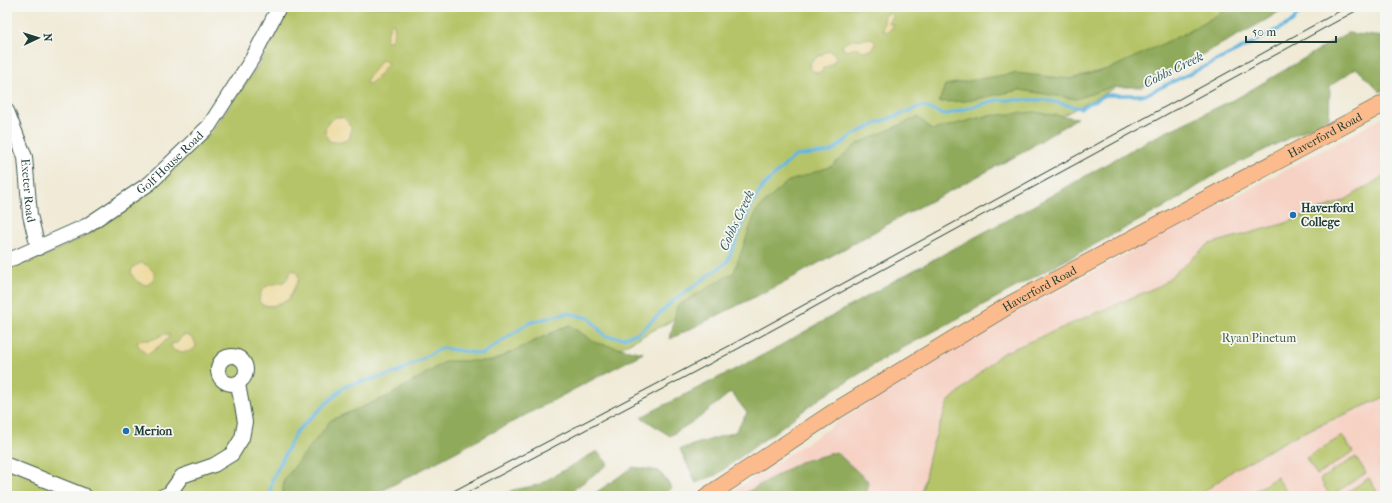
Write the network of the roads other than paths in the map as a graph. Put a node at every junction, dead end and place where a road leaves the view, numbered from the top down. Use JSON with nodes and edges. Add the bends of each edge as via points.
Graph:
{"nodes":[{"id":1,"x":279,"y":7,"type":"edge"},
{"id":2,"x":1385,"y":103,"type":"edge"},
{"id":3,"x":7,"y":111,"type":"edge"},
{"id":4,"x":38,"y":248,"type":"junction"},
{"id":5,"x":7,"y":261,"type":"edge"},
{"id":6,"x":238,"y":384,"type":"dead end"},
{"id":7,"x":7,"y":465,"type":"edge"},
{"id":8,"x":85,"y":496,"type":"edge"},
{"id":9,"x":163,"y":496,"type":"edge"},
{"id":10,"x":707,"y":496,"type":"edge"}],
"edges":[{"from":1,"to":4,"type":"street","name":"Golf House Road","via":[[252,58],[209,126],[150,183],[86,226]]},
{"from":2,"to":10,"type":"main road","name":"Haverford Road","via":[[1011,304],[837,410]]},
{"from":3,"to":4,"type":"street","name":"Exeter Road","via":[[25,157],[30,215]]},
{"from":4,"to":5,"type":"street","name":"Golf House Road"},
{"from":6,"to":9,"type":"street","via":[[245,422],[242,438],[232,454],[214,466],[182,476],[169,494]]},
{"from":7,"to":8,"type":"street"}]}
